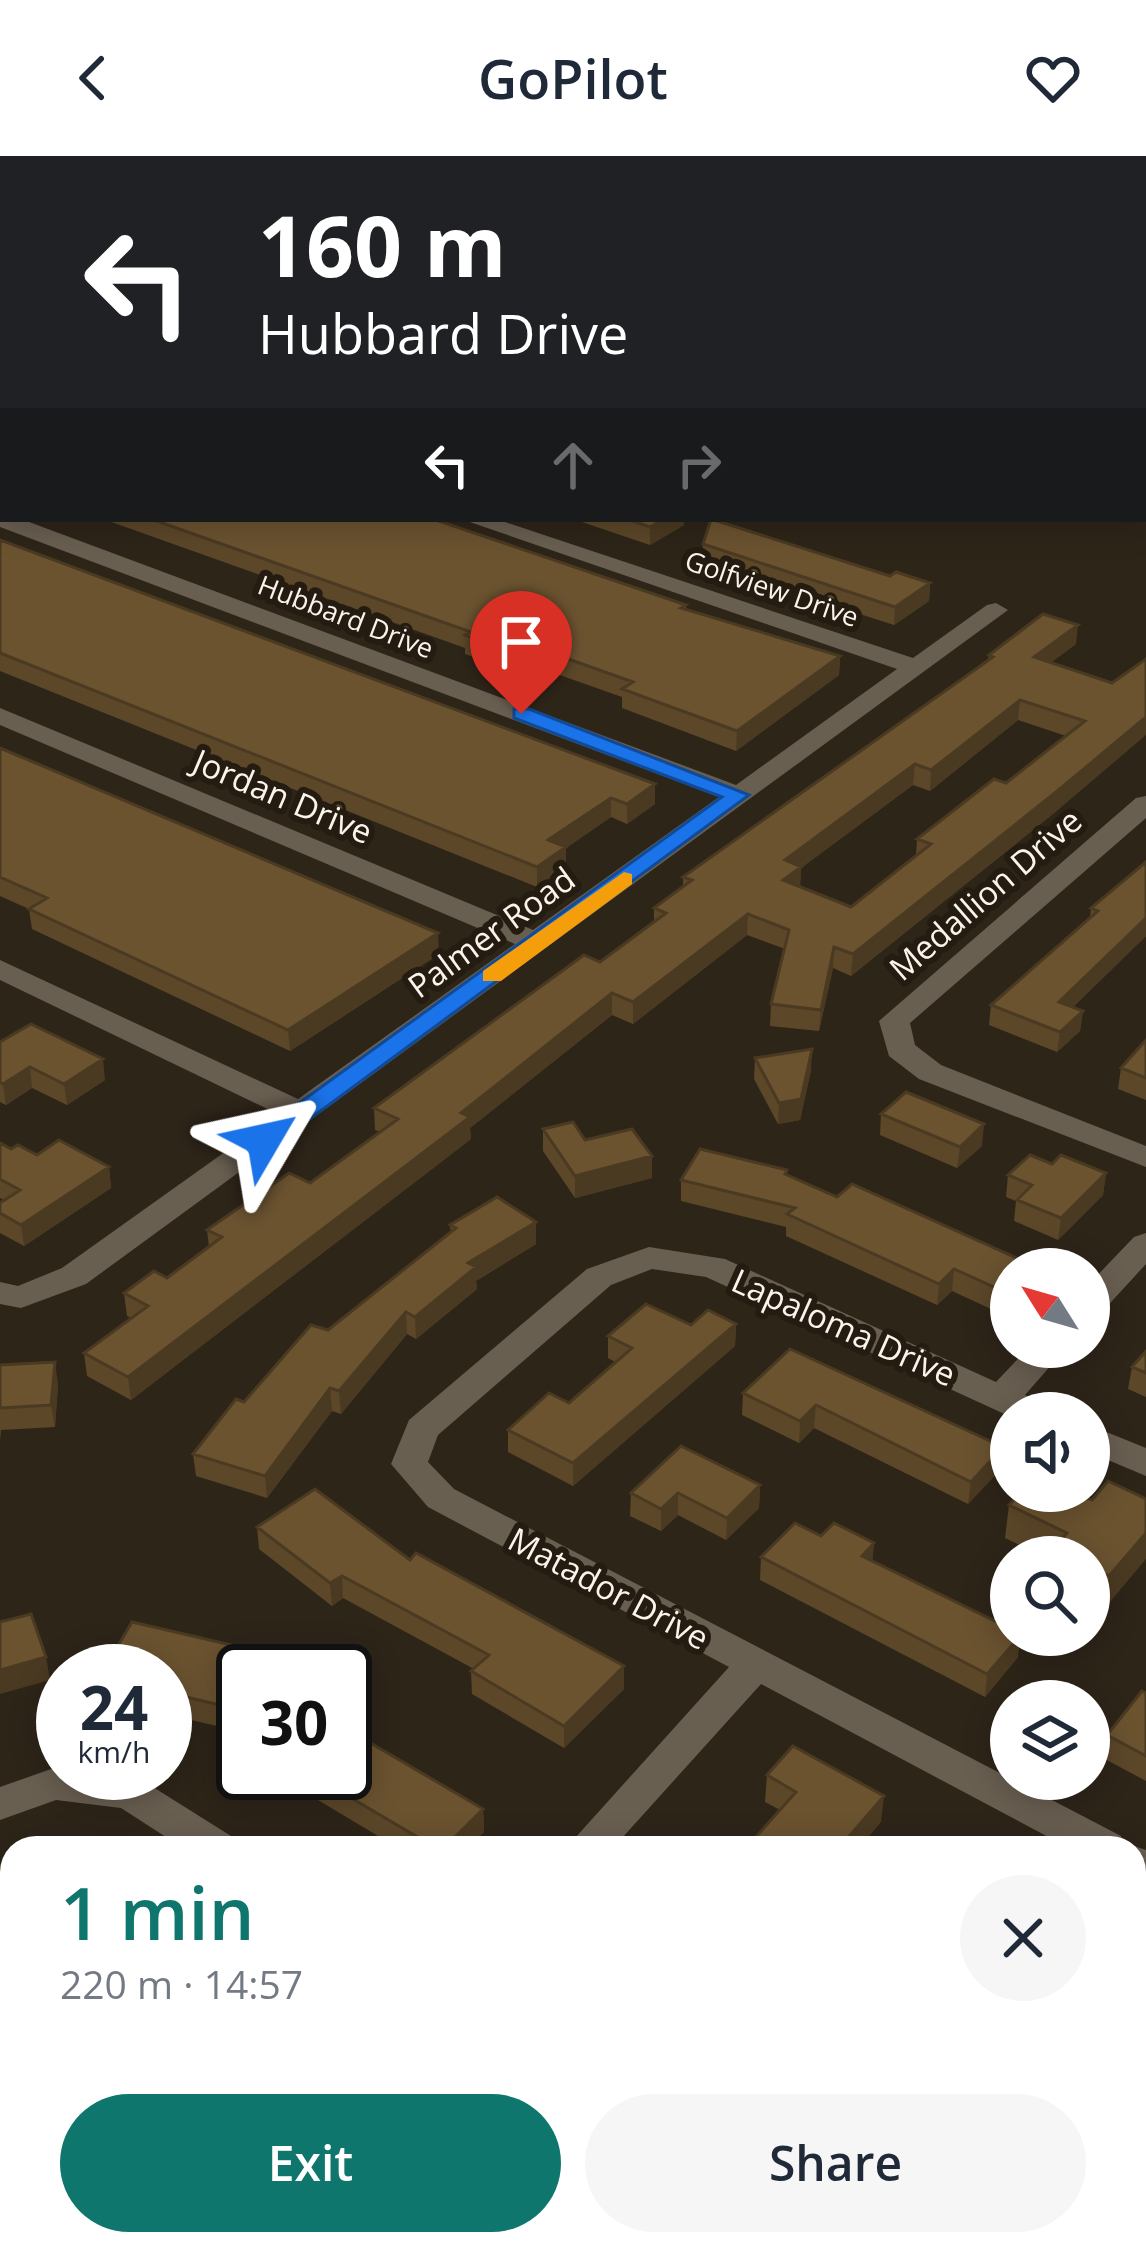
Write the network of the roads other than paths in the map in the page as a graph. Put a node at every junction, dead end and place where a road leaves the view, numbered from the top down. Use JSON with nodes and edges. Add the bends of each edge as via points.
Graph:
{"nodes":[{"id":1,"x":8,"y":522,"type":"edge"},
{"id":2,"x":482,"y":522,"type":"edge"},
{"id":3,"x":996,"y":610,"type":"dead end"},
{"id":4,"x":914,"y":668,"type":"junction"},
{"id":5,"x":0,"y":716,"type":"edge"},
{"id":6,"x":738,"y":795,"type":"junction"},
{"id":7,"x":1146,"y":804,"type":"edge"},
{"id":8,"x":538,"y":943,"type":"junction"},
{"id":9,"x":0,"y":969,"type":"edge"},
{"id":10,"x":302,"y":1113,"type":"junction"},
{"id":11,"x":1146,"y":1157,"type":"edge"},
{"id":12,"x":1146,"y":1244,"type":"edge"},
{"id":13,"x":649,"y":1258,"type":"joint"},
{"id":14,"x":1110,"y":1283,"type":"edge"},
{"id":15,"x":10,"y":1295,"type":"edge"},
{"id":16,"x":990,"y":1393,"type":"edge"},
{"id":17,"x":1110,"y":1447,"type":"edge"},
{"id":18,"x":1146,"y":1463,"type":"edge"},
{"id":19,"x":754,"y":1666,"type":"junction"},
{"id":20,"x":0,"y":1804,"type":"edge"},
{"id":21,"x":197,"y":1836,"type":"edge"},
{"id":22,"x":598,"y":1836,"type":"edge"},
{"id":23,"x":1083,"y":1836,"type":"edge"}],
"edges":[{"from":1,"to":6,"type":"street","name":"Hubbard Drive"},
{"from":2,"to":4,"type":"street","name":"Golfview Drive"},
{"from":3,"to":4,"type":"street","name":"Palmer Road"},
{"from":4,"to":6,"type":"street","name":"Palmer Road"},
{"from":5,"to":8,"type":"street","name":"Jordan Drive"},
{"from":6,"to":8,"type":"street","name":"Palmer Road"},
{"from":7,"to":11,"type":"street","name":"Medallion Drive","via":[[894,1021],[900,1049],[930,1072]]},
{"from":8,"to":10,"type":"street","name":"Palmer Road"},
{"from":9,"to":10,"type":"street"},
{"from":10,"to":15,"type":"street","name":"Palmer Road","via":[[74,1276]]},
{"from":12,"to":14,"type":"street"},
{"from":13,"to":16,"type":"street","name":"Lapaloma Drive","via":[[713,1267]]},
{"from":13,"to":19,"type":"street","name":"Matador Drive","via":[[599,1277],[475,1383],[422,1429],[409,1464],[441,1498]]},
{"from":17,"to":18,"type":"street"},
{"from":19,"to":22,"type":"street"},
{"from":19,"to":23,"type":"street","name":"Matador Drive"},
{"from":20,"to":21,"type":"street","via":[[54,1784],[130,1793]]}]}
